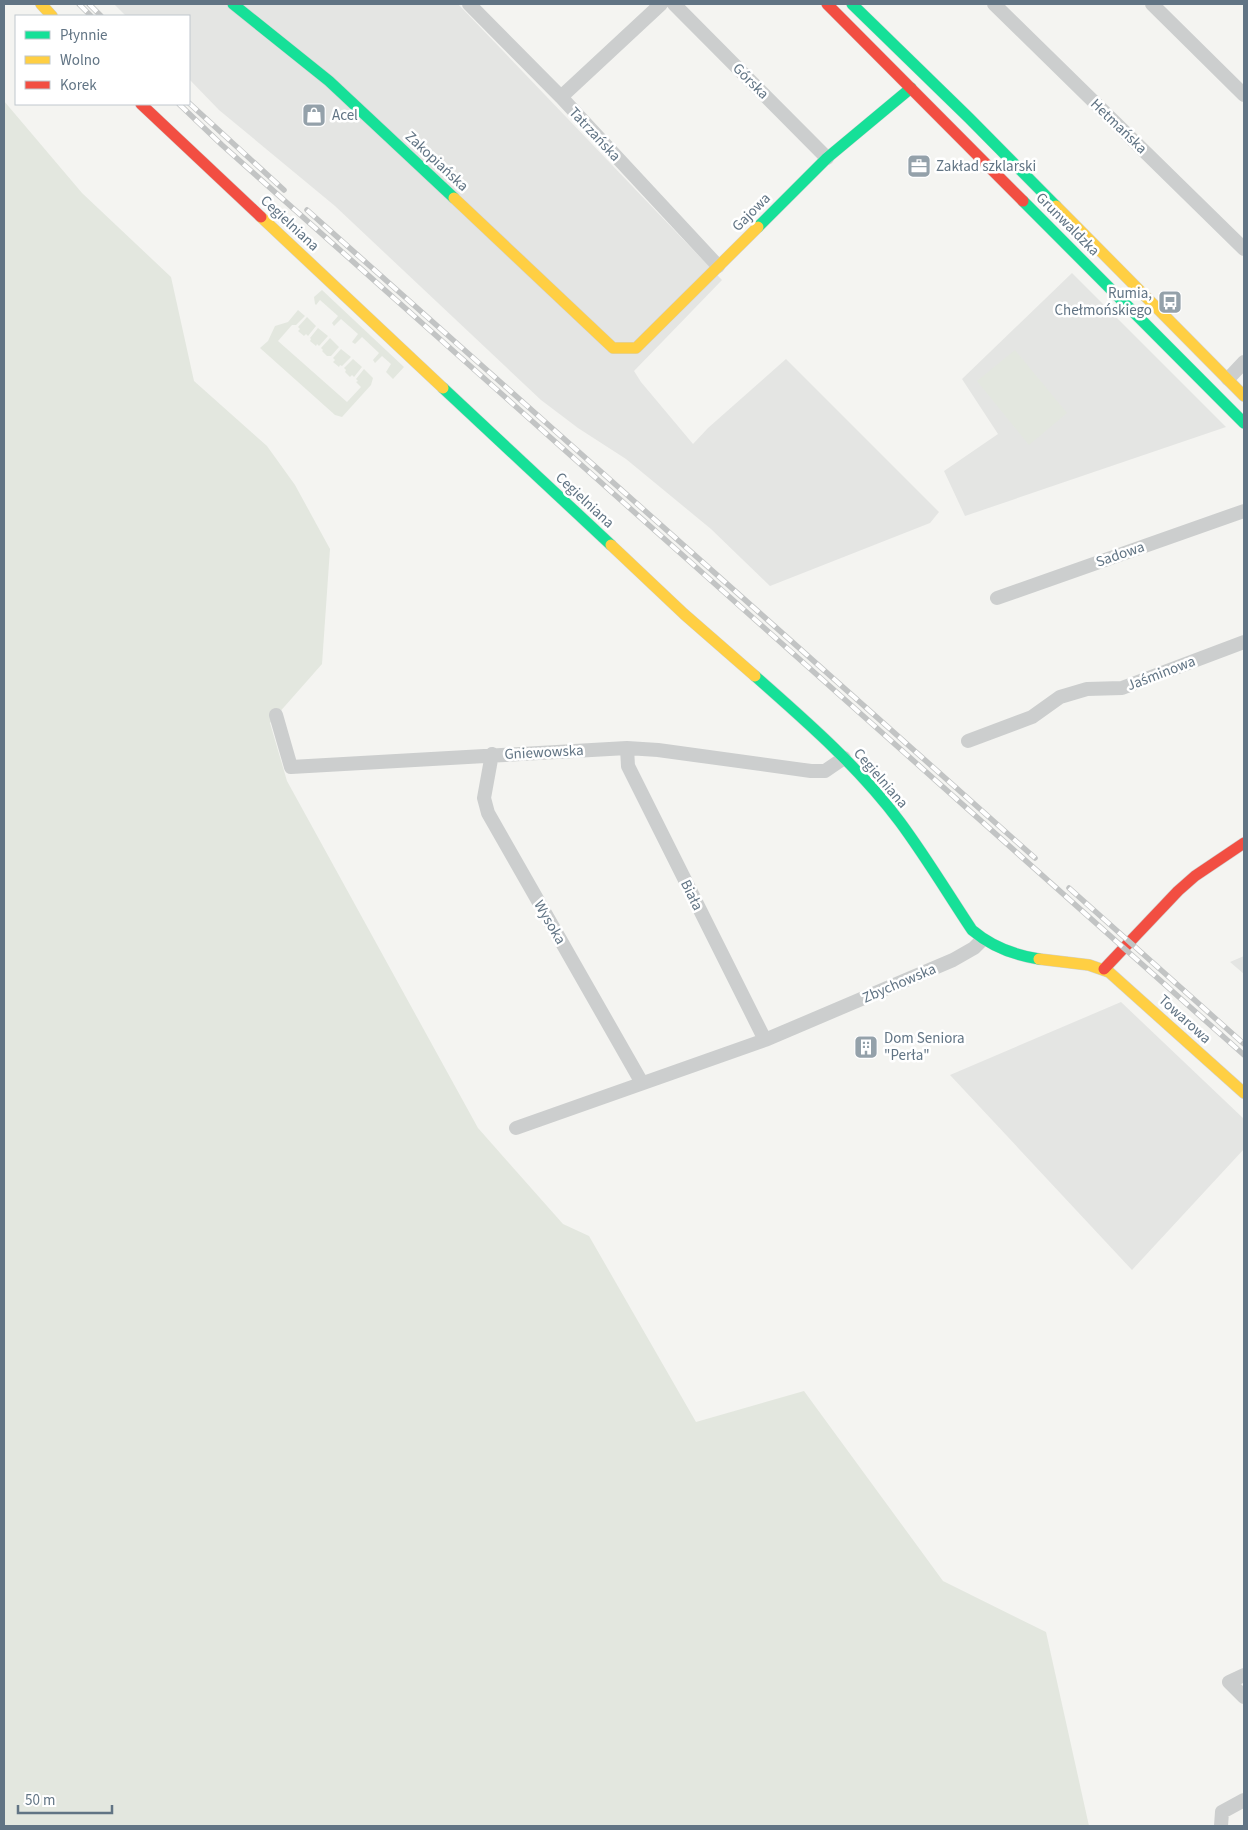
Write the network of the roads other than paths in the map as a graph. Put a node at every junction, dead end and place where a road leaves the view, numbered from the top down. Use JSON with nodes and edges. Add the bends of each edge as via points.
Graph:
{"nodes":[{"id":1,"x":40,"y":4,"type":"edge"},
{"id":2,"x":233,"y":4,"type":"edge"},
{"id":3,"x":468,"y":4,"type":"edge"},
{"id":4,"x":661,"y":4,"type":"edge"},
{"id":5,"x":674,"y":4,"type":"edge"},
{"id":6,"x":827,"y":4,"type":"edge"},
{"id":7,"x":852,"y":4,"type":"edge"},
{"id":8,"x":994,"y":4,"type":"edge"},
{"id":9,"x":1152,"y":4,"type":"edge"},
{"id":10,"x":51,"y":15,"type":"edge"},
{"id":11,"x":911,"y":88,"type":"junction"},
{"id":12,"x":1244,"y":95,"type":"edge"},
{"id":13,"x":561,"y":97,"type":"junction"},
{"id":14,"x":142,"y":105,"type":"edge"},
{"id":15,"x":827,"y":158,"type":"junction"},
{"id":16,"x":1241,"y":240,"type":"edge"},
{"id":17,"x":718,"y":266,"type":"junction"},
{"id":18,"x":613,"y":348,"type":"joint"},
{"id":19,"x":1244,"y":362,"type":"edge"},
{"id":20,"x":1228,"y":379,"type":"junction"},
{"id":21,"x":1244,"y":396,"type":"edge"},
{"id":22,"x":1244,"y":423,"type":"edge"},
{"id":23,"x":1244,"y":510,"type":"edge"},
{"id":24,"x":997,"y":598,"type":"dead end"},
{"id":25,"x":1244,"y":642,"type":"edge"},
{"id":26,"x":276,"y":715,"type":"dead end"},
{"id":27,"x":968,"y":741,"type":"dead end"},
{"id":28,"x":628,"y":748,"type":"junction"},
{"id":29,"x":492,"y":754,"type":"junction"},
{"id":30,"x":844,"y":758,"type":"junction"},
{"id":31,"x":1244,"y":843,"type":"edge"},
{"id":32,"x":982,"y":940,"type":"junction"},
{"id":33,"x":1104,"y":969,"type":"junction"},
{"id":34,"x":764,"y":1040,"type":"junction"},
{"id":35,"x":642,"y":1083,"type":"junction"},
{"id":36,"x":1244,"y":1093,"type":"edge"},
{"id":37,"x":516,"y":1128,"type":"dead end"},
{"id":38,"x":1244,"y":1675,"type":"edge"},
{"id":39,"x":1244,"y":1696,"type":"edge"},
{"id":40,"x":1244,"y":1800,"type":"edge"},
{"id":41,"x":1221,"y":1826,"type":"edge"}],
"edges":[{"from":1,"to":10,"type":"street"},
{"from":2,"to":18,"type":"street","name":"Zakopiańska","via":[[329,81]]},
{"from":3,"to":13,"type":"street","name":"Tatrzańska"},
{"from":4,"to":13,"type":"street"},
{"from":5,"to":15,"type":"street","name":"Górska"},
{"from":6,"to":11,"type":"street","name":"Grunwaldzka"},
{"from":7,"to":20,"type":"street","name":"Grunwaldzka"},
{"from":8,"to":16,"type":"street","name":"Hetmańska"},
{"from":9,"to":12,"type":"street"},
{"from":11,"to":15,"type":"street","name":"Gajowa"},
{"from":11,"to":22,"type":"street","name":"Grunwaldzka"},
{"from":13,"to":17,"type":"street","name":"Tatrzańska"},
{"from":14,"to":30,"type":"street","name":"Cegielniana","via":[[677,608]]},
{"from":15,"to":17,"type":"street","name":"Gajowa"},
{"from":17,"to":18,"type":"street","name":"Gajowa","via":[[636,348]]},
{"from":19,"to":20,"type":"street"},
{"from":20,"to":21,"type":"street","name":"Grunwaldzka"},
{"from":23,"to":24,"type":"street","name":"Sadowa"},
{"from":25,"to":27,"type":"street","name":"Jaśminowa","via":[[1122,688],[1087,689],[1060,697],[1032,717]]},
{"from":26,"to":29,"type":"street","name":"Gniewowska","via":[[291,767]]},
{"from":28,"to":29,"type":"street","name":"Gniewowska"},
{"from":28,"to":30,"type":"street","name":"Gniewowska","via":[[811,771],[825,771]]},
{"from":28,"to":34,"type":"street","name":"Biała","via":[[628,766]]},
{"from":29,"to":35,"type":"street","name":"Wysoka","via":[[484,798],[488,813]]},
{"from":30,"to":32,"type":"street","name":"Cegielniana","via":[[900,822],[972,930]]},
{"from":31,"to":33,"type":"street","via":[[1178,891]]},
{"from":32,"to":33,"type":"street","via":[[1016,956]]},
{"from":32,"to":34,"type":"street","name":"Zbychowska","via":[[953,960]]},
{"from":33,"to":36,"type":"street","name":"Towarowa"},
{"from":34,"to":35,"type":"street","name":"Zbychowska"},
{"from":35,"to":37,"type":"street","name":"Zbychowska"},
{"from":38,"to":39,"type":"street","via":[[1229,1682]]},
{"from":40,"to":41,"type":"street","via":[[1222,1812]]}]}
